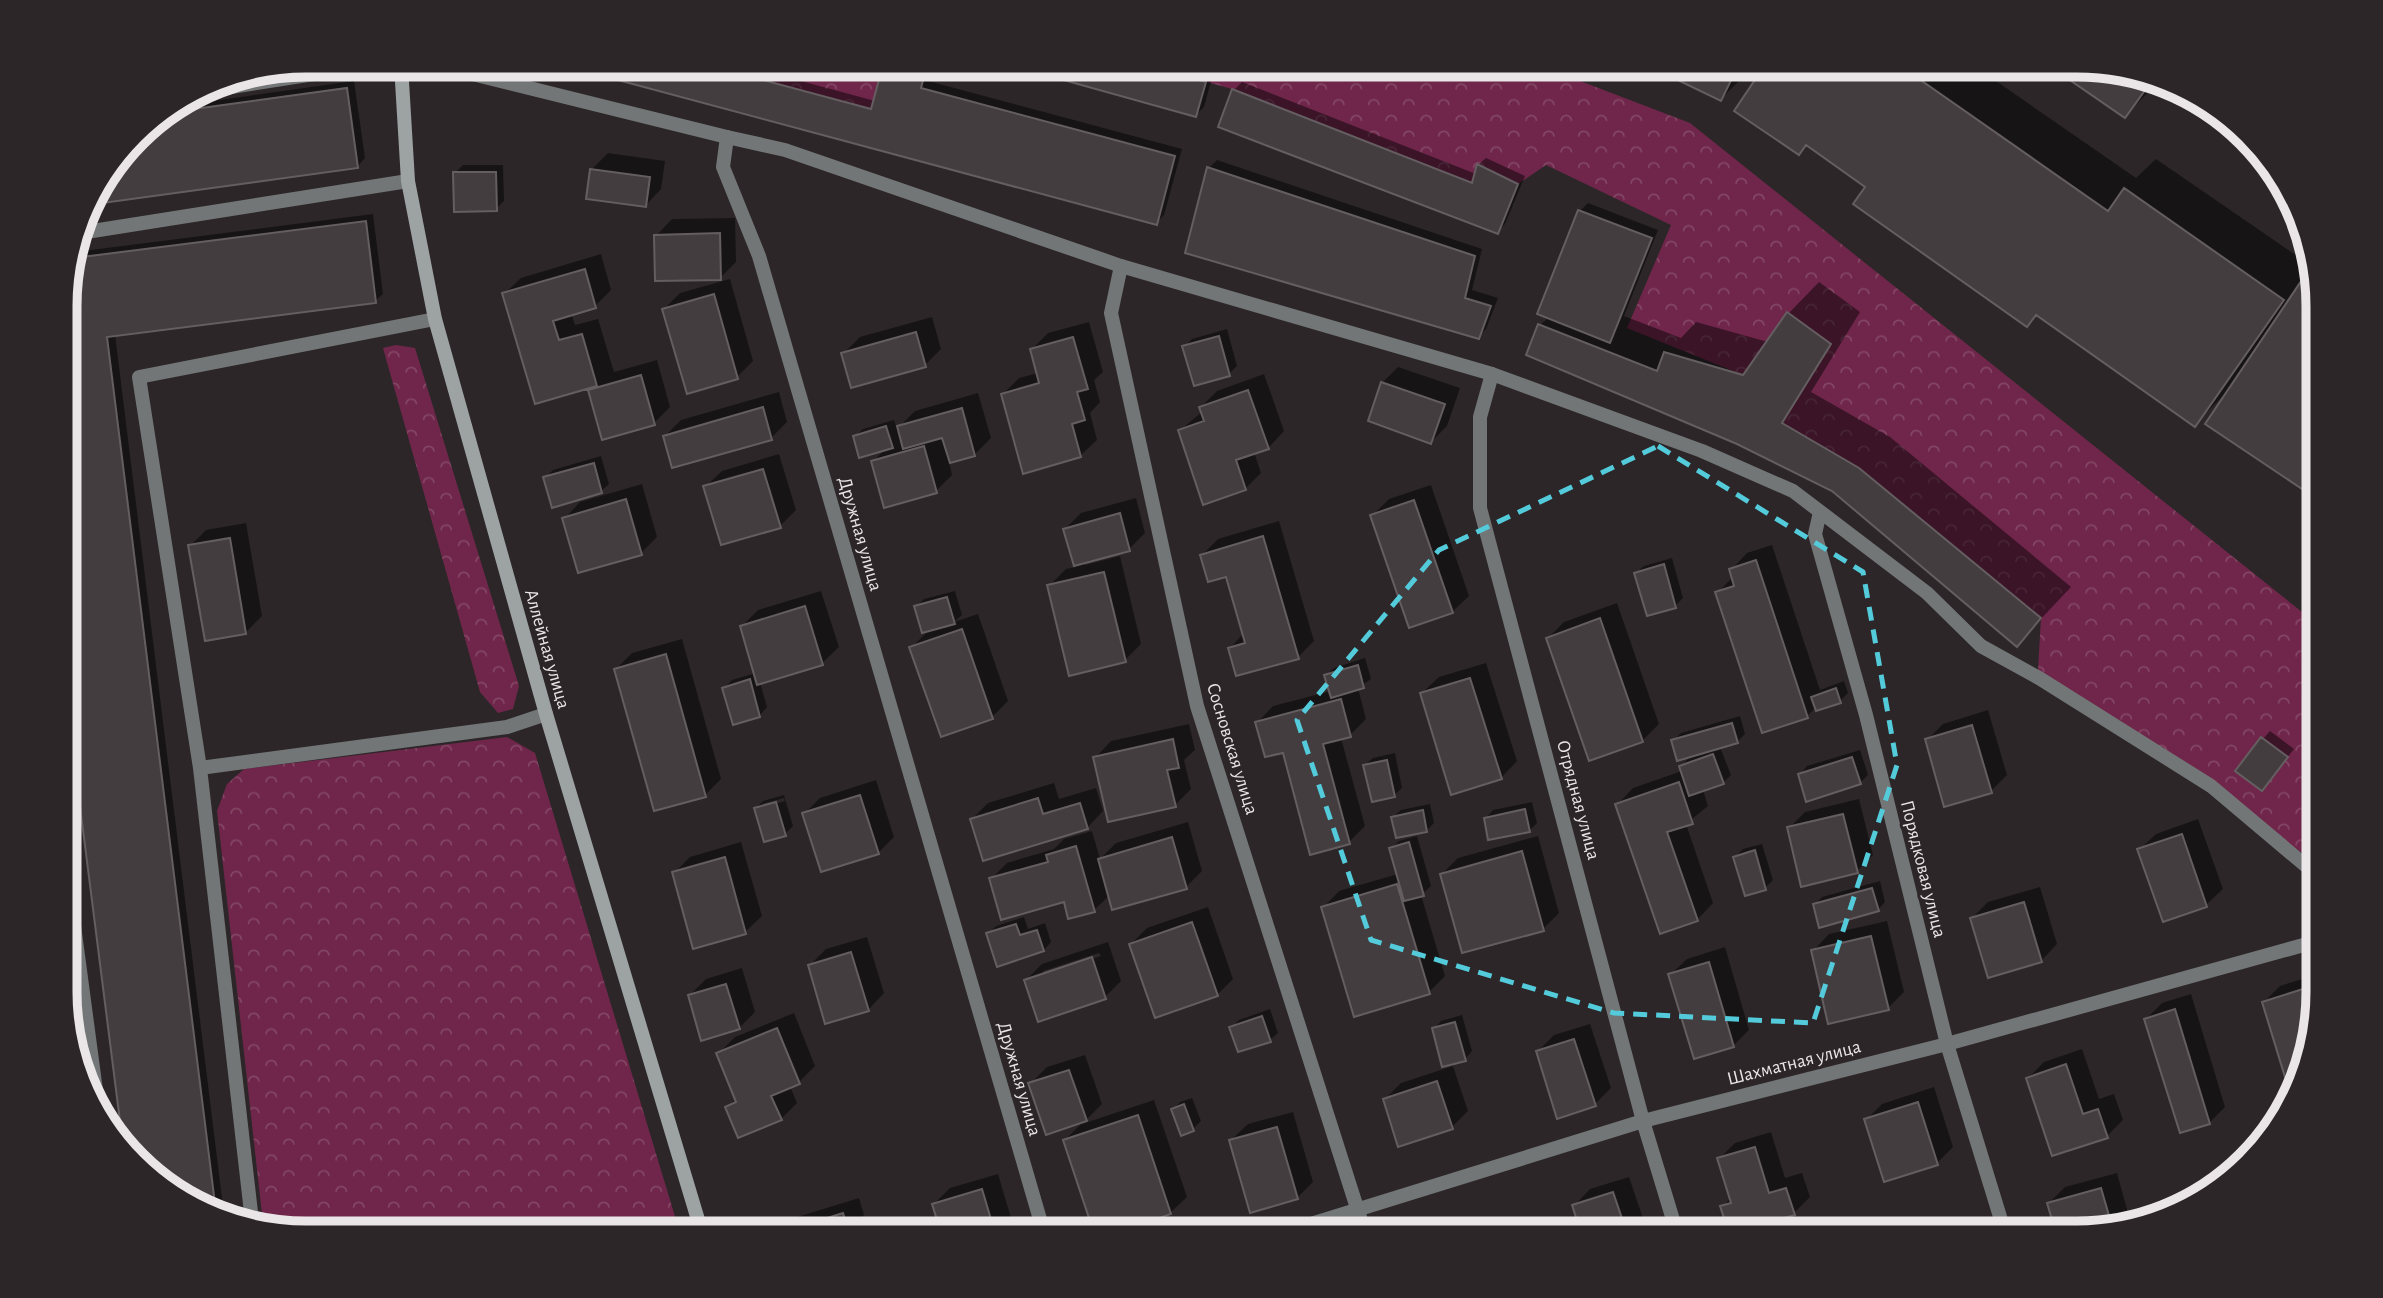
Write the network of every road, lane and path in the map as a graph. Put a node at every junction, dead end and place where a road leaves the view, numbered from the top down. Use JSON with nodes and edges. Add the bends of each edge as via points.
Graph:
{"nodes":[{"id":1,"x":402,"y":77,"type":"edge"},
{"id":2,"x":485,"y":77,"type":"edge"},
{"id":3,"x":288,"y":78,"type":"edge"},
{"id":4,"x":255,"y":83,"type":"edge"},
{"id":5,"x":727,"y":136,"type":"junction"},
{"id":6,"x":408,"y":181,"type":"junction"},
{"id":7,"x":89,"y":232,"type":"edge"},
{"id":8,"x":1121,"y":266,"type":"junction"},
{"id":9,"x":435,"y":318,"type":"junction"},
{"id":10,"x":1492,"y":374,"type":"junction"},
{"id":11,"x":1820,"y":512,"type":"junction"},
{"id":12,"x":545,"y":715,"type":"junction"},
{"id":13,"x":200,"y":768,"type":"junction"},
{"id":14,"x":2306,"y":866,"type":"edge"},
{"id":15,"x":2306,"y":944,"type":"edge"},
{"id":16,"x":77,"y":953,"type":"edge"},
{"id":17,"x":1947,"y":1044,"type":"junction"},
{"id":18,"x":95,"y":1081,"type":"edge"},
{"id":19,"x":1643,"y":1121,"type":"junction"},
{"id":20,"x":1358,"y":1211,"type":"junction"},
{"id":21,"x":251,"y":1214,"type":"edge"},
{"id":22,"x":698,"y":1221,"type":"edge"},
{"id":23,"x":1040,"y":1221,"type":"edge"},
{"id":24,"x":1323,"y":1221,"type":"edge"},
{"id":25,"x":1361,"y":1221,"type":"edge"},
{"id":26,"x":1673,"y":1221,"type":"edge"},
{"id":27,"x":2001,"y":1221,"type":"edge"}],
"edges":[{"from":1,"to":6,"type":"street","name":"Аллейная улица"},
{"from":2,"to":5,"type":"street"},
{"from":3,"to":4,"type":"street"},
{"from":5,"to":8,"type":"street","via":[[785,150]]},
{"from":5,"to":23,"type":"street","name":"Дружная улица","via":[[723,167],[759,256]]},
{"from":6,"to":7,"type":"street"},
{"from":6,"to":9,"type":"street","name":"Аллейная улица"},
{"from":8,"to":10,"type":"street"},
{"from":8,"to":20,"type":"street","name":"Сосновская улица","via":[[1111,313],[1197,706]]},
{"from":9,"to":12,"type":"street","name":"Аллейная улица"},
{"from":9,"to":13,"type":"street","via":[[139,377]]},
{"from":10,"to":11,"type":"street","via":[[1702,451],[1793,491]]},
{"from":10,"to":19,"type":"street","name":"Отрядная улица","via":[[1480,417],[1480,508]]},
{"from":11,"to":14,"type":"street","via":[[1927,593],[1981,646],[2211,786]]},
{"from":11,"to":17,"type":"street","name":"Порядковая улица","via":[[1815,534],[1866,715]]},
{"from":12,"to":13,"type":"street","via":[[508,727]]},
{"from":12,"to":22,"type":"street","name":"Аллейная улица"},
{"from":13,"to":21,"type":"street"},
{"from":15,"to":17,"type":"street","name":"Шахматная улица"},
{"from":16,"to":18,"type":"street"},
{"from":17,"to":19,"type":"street","name":"Шахматная улица"},
{"from":17,"to":27,"type":"street","name":"Порядковая улица"},
{"from":19,"to":20,"type":"street","name":"Шахматная улица"},
{"from":19,"to":26,"type":"street","name":"Отрядная улица"},
{"from":20,"to":24,"type":"street","name":"Шахматная улица"},
{"from":20,"to":25,"type":"street","name":"Сосновская улица"}]}
